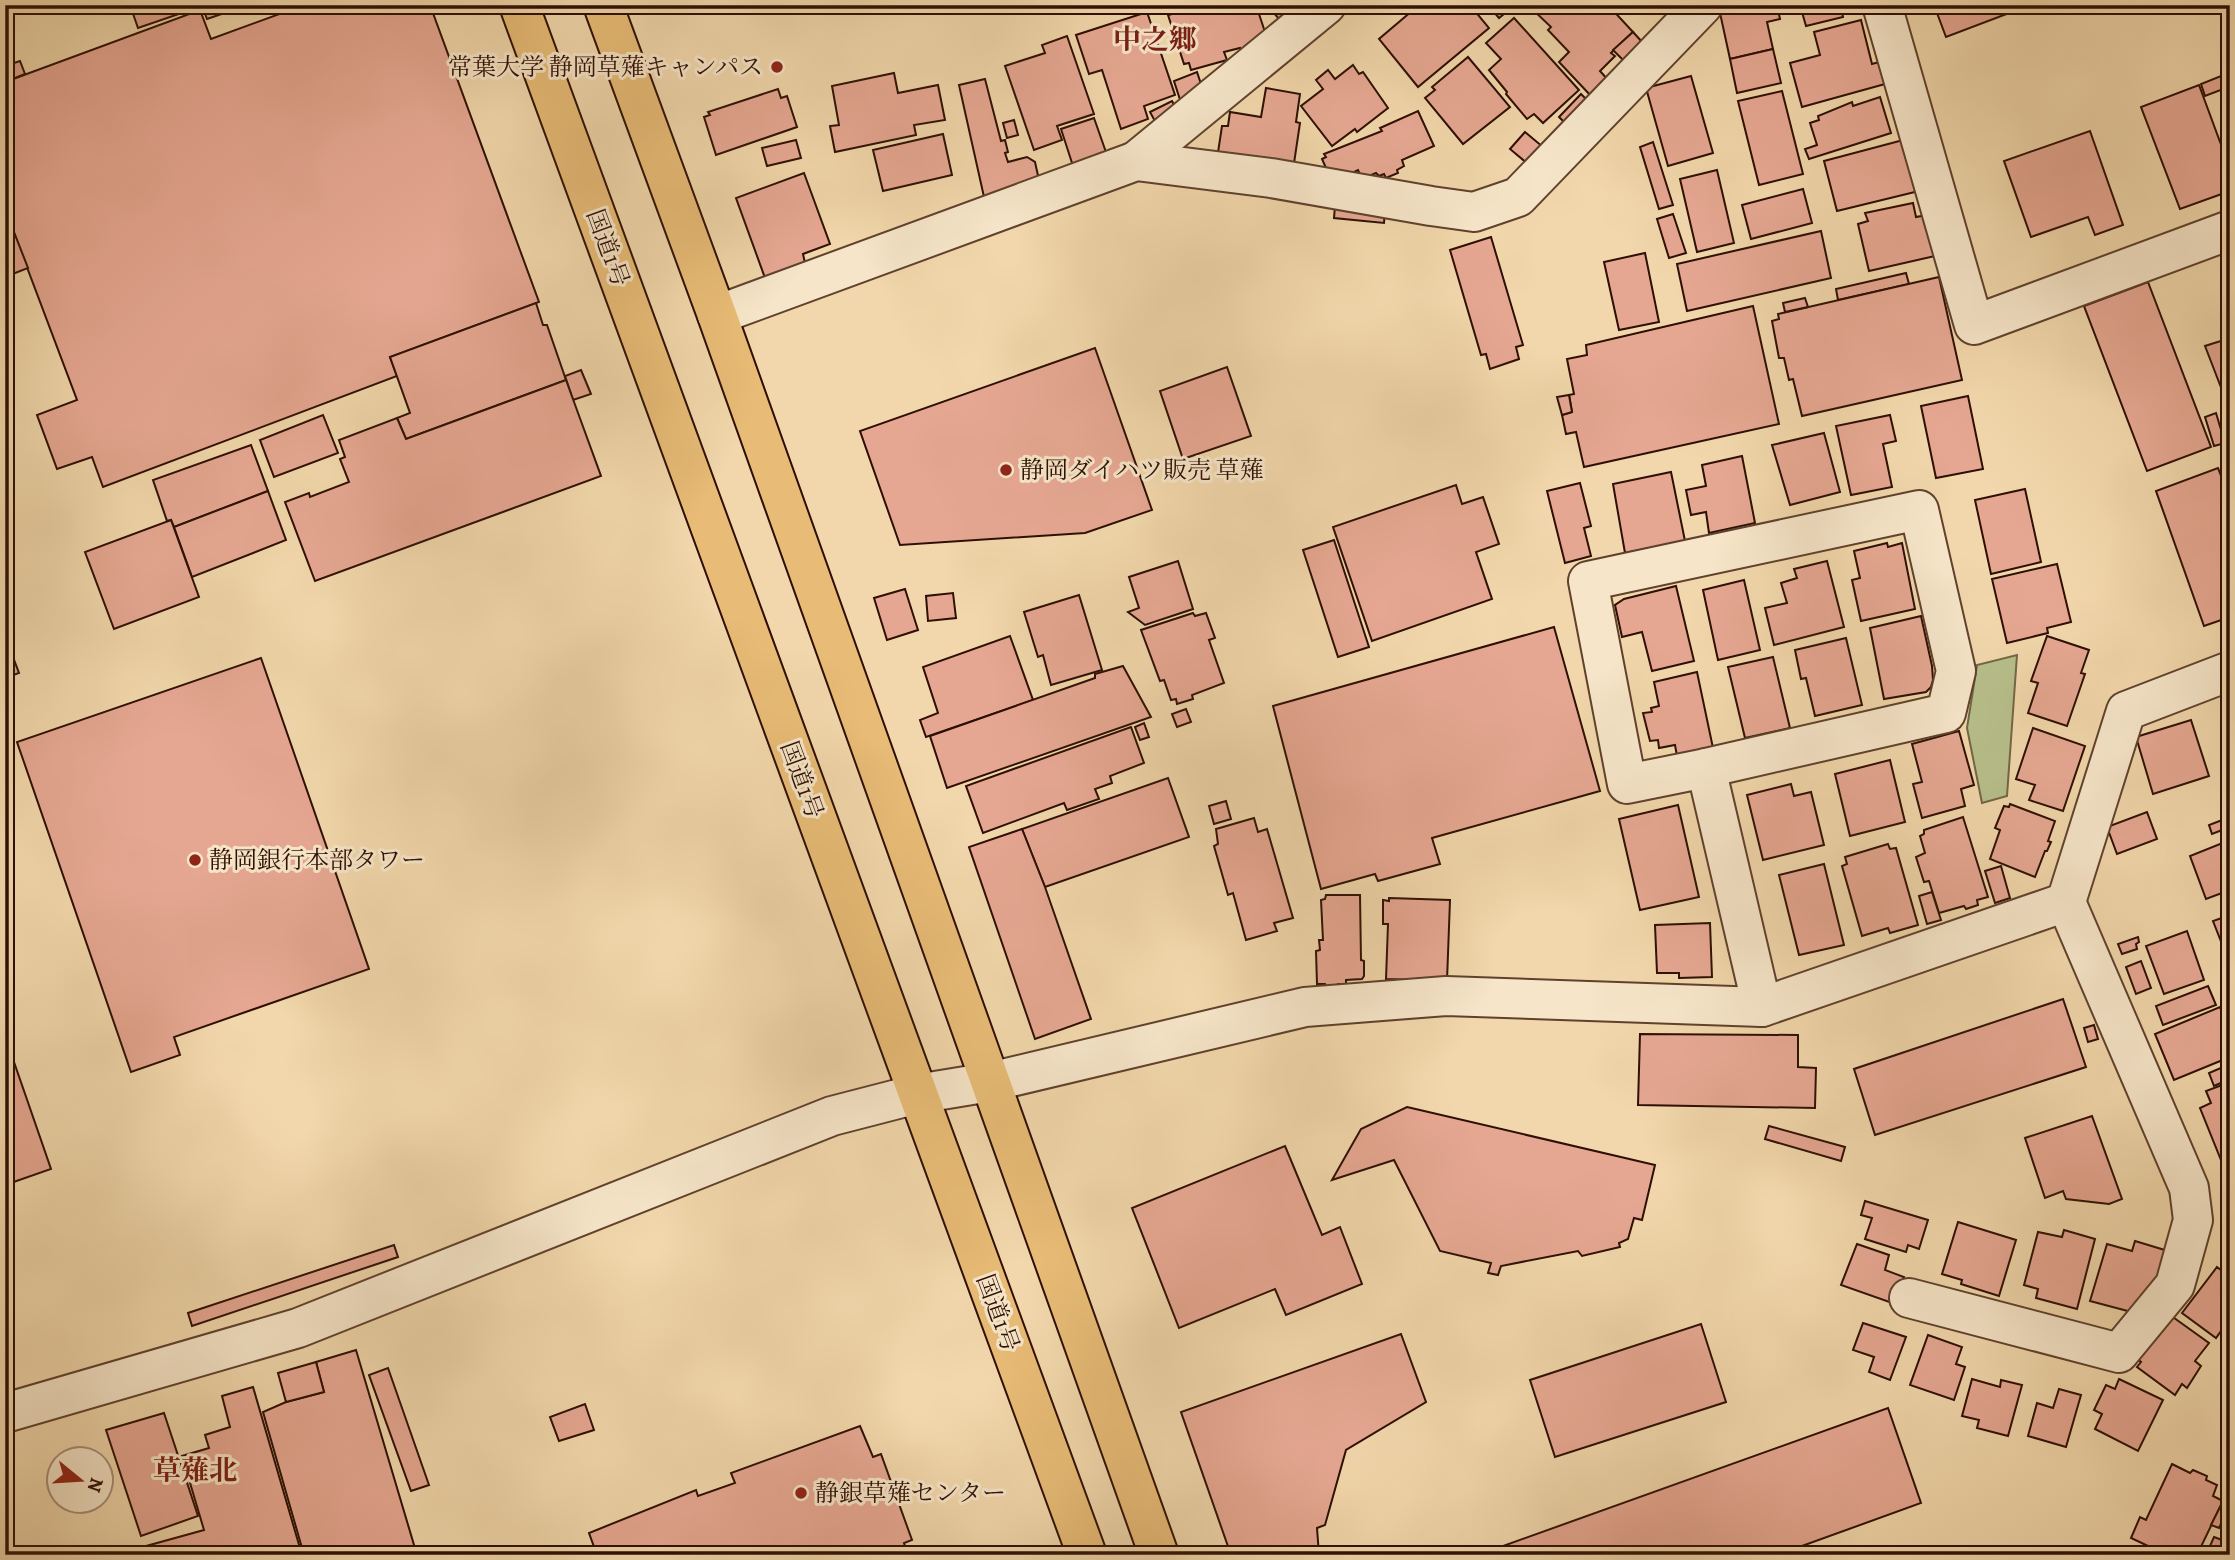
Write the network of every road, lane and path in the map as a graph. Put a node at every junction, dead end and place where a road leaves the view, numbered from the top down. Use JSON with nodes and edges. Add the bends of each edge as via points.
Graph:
{"nodes":[{"id":1,"x":519,"y":5,"type":"edge"},
{"id":2,"x":604,"y":5,"type":"edge"},
{"id":3,"x":1326,"y":5,"type":"edge"},
{"id":4,"x":1703,"y":5,"type":"edge"},
{"id":5,"x":1882,"y":5,"type":"edge"},
{"id":6,"x":1136,"y":161,"type":"junction"},
{"id":7,"x":2230,"y":230,"type":"edge"},
{"id":8,"x":717,"y":315,"type":"junction"},
{"id":9,"x":2230,"y":671,"type":"edge"},
{"id":10,"x":1706,"y":768,"type":"junction"},
{"id":11,"x":2066,"y":902,"type":"junction"},
{"id":12,"x":1762,"y":1007,"type":"junction"},
{"id":13,"x":989,"y":1082,"type":"junction"},
{"id":14,"x":916,"y":1094,"type":"junction"},
{"id":15,"x":1909,"y":1298,"type":"dead end"},
{"id":16,"x":5,"y":1413,"type":"edge"},
{"id":17,"x":1087,"y":1555,"type":"edge"},
{"id":18,"x":1159,"y":1555,"type":"edge"}],
"edges":[{"from":1,"to":14,"type":"highway","name":"国道1号"},
{"from":2,"to":8,"type":"highway"},
{"from":3,"to":6,"type":"street"},
{"from":4,"to":6,"type":"street","via":[[1518,197],[1474,212]]},
{"from":5,"to":7,"type":"street","via":[[1974,325]]},
{"from":6,"to":8,"type":"street"},
{"from":8,"to":13,"type":"highway"},
{"from":9,"to":11,"type":"street","via":[[2126,711]]},
{"from":10,"to":10,"type":"street","via":[[1627,784],[1588,581],[1919,510],[1956,671],[1946,713]]},
{"from":10,"to":12,"type":"street"},
{"from":11,"to":12,"type":"street"},
{"from":11,"to":15,"type":"street","via":[[2189,1188],[2193,1220],[2175,1285],[2119,1353]]},
{"from":12,"to":13,"type":"street","via":[[1446,996],[1305,1007]]},
{"from":13,"to":14,"type":"street"},
{"from":13,"to":18,"type":"highway"},
{"from":14,"to":16,"type":"street","via":[[832,1116],[298,1328]]},
{"from":14,"to":17,"type":"highway","name":"国道1号"}]}
